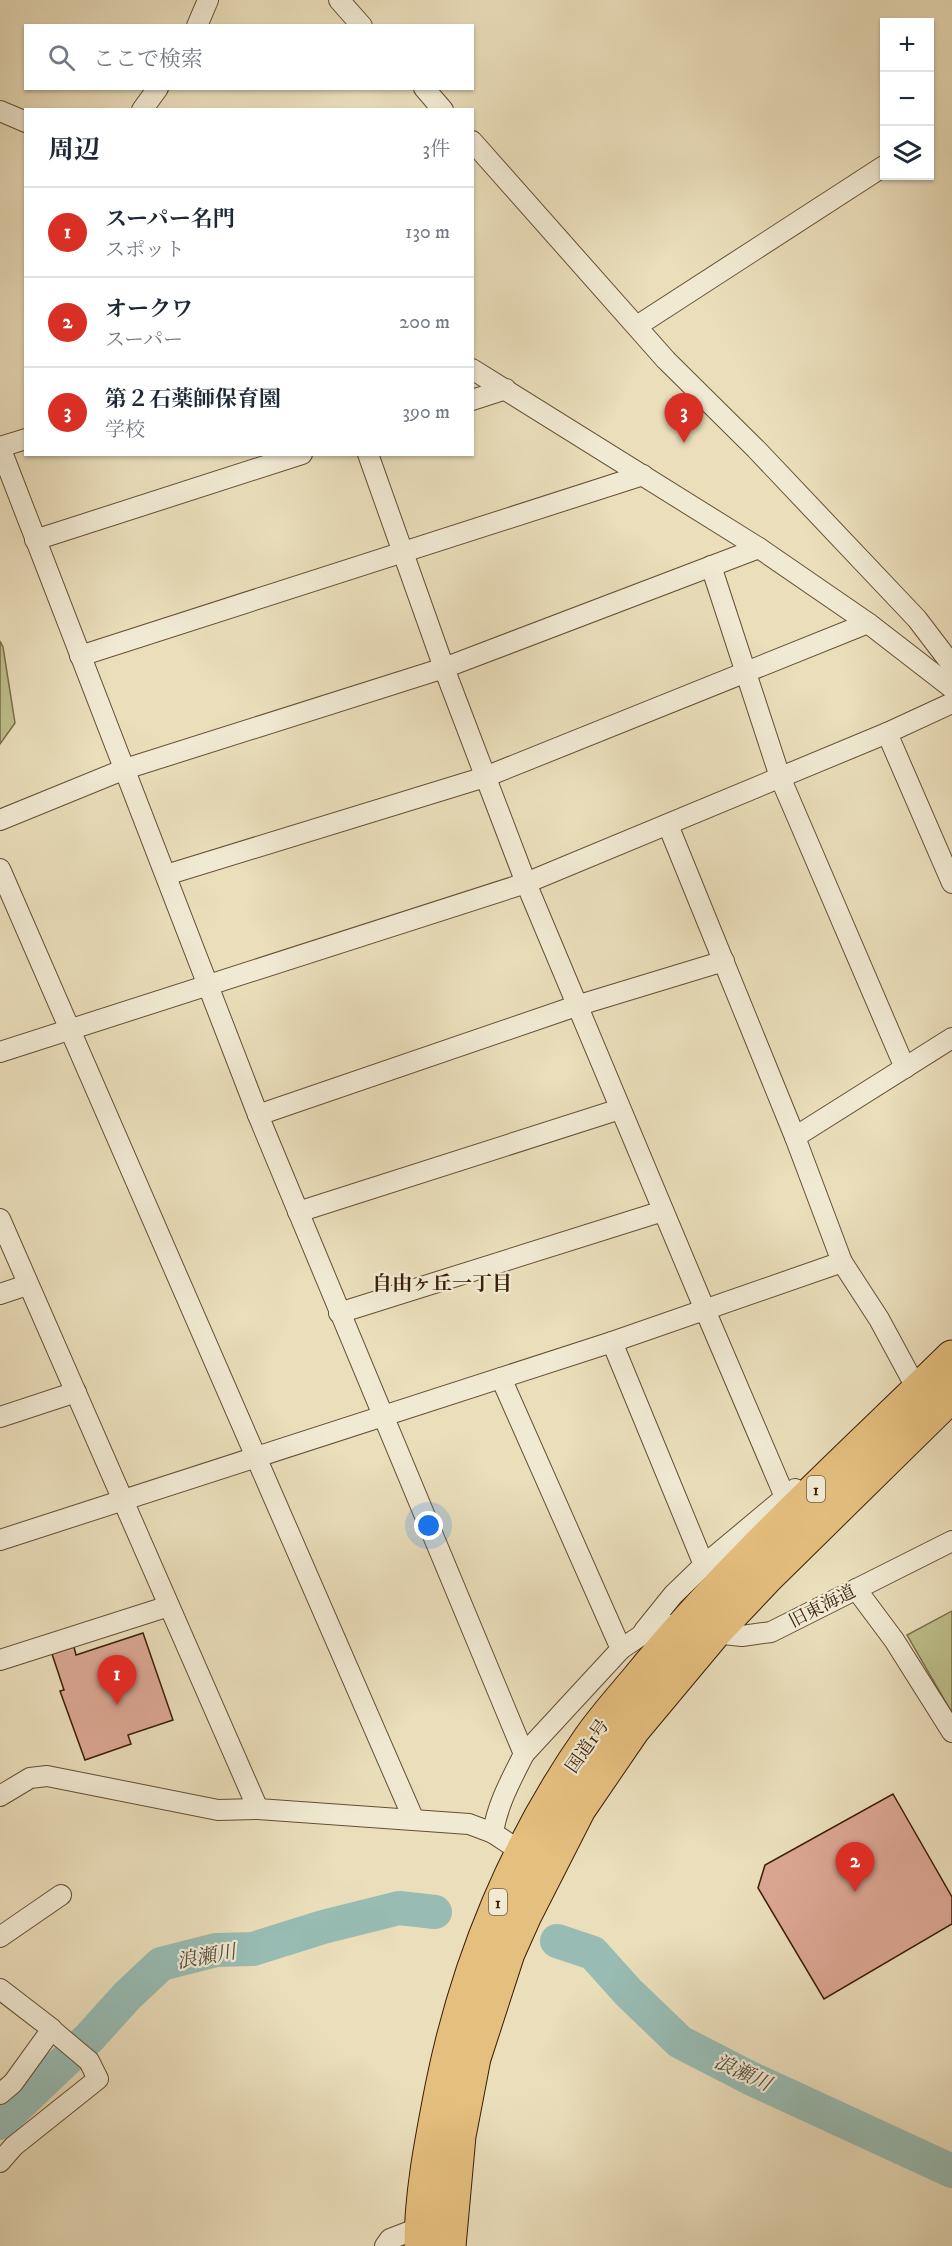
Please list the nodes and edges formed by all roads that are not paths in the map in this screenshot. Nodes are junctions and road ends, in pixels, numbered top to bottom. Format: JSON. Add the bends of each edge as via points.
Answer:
{"nodes":[{"id":1,"x":208,"y":0,"type":"edge"},
{"id":2,"x":339,"y":0,"type":"edge"},
{"id":3,"x":198,"y":24,"type":"edge"},
{"id":4,"x":360,"y":24,"type":"edge"},
{"id":5,"x":157,"y":90,"type":"edge"},
{"id":6,"x":426,"y":90,"type":"edge"},
{"id":7,"x":143,"y":108,"type":"edge"},
{"id":8,"x":441,"y":108,"type":"edge"},
{"id":9,"x":0,"y":111,"type":"edge"},
{"id":10,"x":24,"y":121,"type":"edge"},
{"id":11,"x":474,"y":143,"type":"edge"},
{"id":12,"x":880,"y":169,"type":"edge"},
{"id":13,"x":637,"y":326,"type":"junction"},
{"id":14,"x":474,"y":370,"type":"edge"},
{"id":15,"x":506,"y":389,"type":"junction"},
{"id":16,"x":474,"y":399,"type":"edge"},
{"id":17,"x":24,"y":440,"type":"edge"},
{"id":18,"x":296,"y":456,"type":"edge"},
{"id":19,"x":369,"y":456,"type":"edge"},
{"id":20,"x":643,"y":475,"type":"junction"},
{"id":21,"x":35,"y":540,"type":"junction"},
{"id":22,"x":759,"y":548,"type":"junction"},
{"id":23,"x":404,"y":553,"type":"junction"},
{"id":24,"x":711,"y":566,"type":"junction"},
{"id":25,"x":868,"y":623,"type":"junction"},
{"id":26,"x":80,"y":656,"type":"junction"},
{"id":27,"x":952,"y":665,"type":"edge"},
{"id":28,"x":444,"y":668,"type":"junction"},
{"id":29,"x":746,"y":672,"type":"junction"},
{"id":30,"x":952,"y":688,"type":"edge"},
{"id":31,"x":952,"y":703,"type":"edge"},
{"id":32,"x":886,"y":733,"type":"junction"},
{"id":33,"x":125,"y":769,"type":"junction"},
{"id":34,"x":485,"y":777,"type":"junction"},
{"id":35,"x":780,"y":777,"type":"junction"},
{"id":36,"x":0,"y":820,"type":"edge"},
{"id":37,"x":669,"y":825,"type":"junction"},
{"id":38,"x":0,"y":869,"type":"edge"},
{"id":39,"x":166,"y":875,"type":"junction"},
{"id":40,"x":526,"y":883,"type":"junction"},
{"id":41,"x":952,"y":883,"type":"edge"},
{"id":42,"x":724,"y":961,"type":"junction"},
{"id":43,"x":208,"y":984,"type":"junction"},
{"id":44,"x":576,"y":1006,"type":"junction"},
{"id":45,"x":69,"y":1030,"type":"junction"},
{"id":46,"x":952,"y":1038,"type":"edge"},
{"id":47,"x":0,"y":1052,"type":"edge"},
{"id":48,"x":904,"y":1068,"type":"junction"},
{"id":49,"x":620,"y":1109,"type":"junction"},
{"id":50,"x":258,"y":1115,"type":"junction"},
{"id":51,"x":795,"y":1137,"type":"junction"},
{"id":52,"x":663,"y":1211,"type":"junction"},
{"id":53,"x":298,"y":1212,"type":"junction"},
{"id":54,"x":0,"y":1219,"type":"edge"},
{"id":55,"x":842,"y":1262,"type":"junction"},
{"id":56,"x":27,"y":1285,"type":"junction"},
{"id":57,"x":0,"y":1294,"type":"edge"},
{"id":58,"x":705,"y":1310,"type":"junction"},
{"id":59,"x":339,"y":1313,"type":"junction"},
{"id":60,"x":612,"y":1342,"type":"junction"},
{"id":61,"x":952,"y":1358,"type":"edge"},
{"id":62,"x":501,"y":1378,"type":"junction"},
{"id":63,"x":918,"y":1390,"type":"junction"},
{"id":64,"x":76,"y":1392,"type":"junction"},
{"id":65,"x":952,"y":1395,"type":"edge"},
{"id":66,"x":0,"y":1417,"type":"edge"},
{"id":67,"x":382,"y":1417,"type":"junction"},
{"id":68,"x":883,"y":1424,"type":"junction"},
{"id":69,"x":255,"y":1458,"type":"junction"},
{"id":70,"x":785,"y":1497,"type":"junction"},
{"id":71,"x":124,"y":1501,"type":"junction"},
{"id":72,"x":0,"y":1540,"type":"edge"},
{"id":73,"x":952,"y":1541,"type":"edge"},
{"id":74,"x":704,"y":1565,"type":"junction"},
{"id":75,"x":856,"y":1589,"type":"junction"},
{"id":76,"x":169,"y":1606,"type":"junction"},
{"id":77,"x":699,"y":1629,"type":"junction"},
{"id":78,"x":640,"y":1635,"type":"junction"},
{"id":79,"x":621,"y":1649,"type":"junction"},
{"id":80,"x":0,"y":1660,"type":"edge"},
{"id":81,"x":952,"y":1732,"type":"edge"},
{"id":82,"x":524,"y":1754,"type":"junction"},
{"id":83,"x":0,"y":1796,"type":"edge"},
{"id":84,"x":258,"y":1809,"type":"junction"},
{"id":85,"x":414,"y":1820,"type":"junction"},
{"id":86,"x":493,"y":1833,"type":"junction"},
{"id":87,"x":520,"y":1852,"type":"junction"},
{"id":88,"x":548,"y":1869,"type":"junction"},
{"id":89,"x":61,"y":1895,"type":"dead end"},
{"id":90,"x":0,"y":1937,"type":"edge"},
{"id":91,"x":0,"y":1989,"type":"edge"},
{"id":92,"x":54,"y":2032,"type":"junction"},
{"id":93,"x":0,"y":2094,"type":"edge"},
{"id":94,"x":0,"y":2162,"type":"edge"},
{"id":95,"x":421,"y":2237,"type":"edge"},
{"id":96,"x":385,"y":2246,"type":"edge"},
{"id":97,"x":449,"y":2246,"type":"edge"}],
"edges":[{"from":1,"to":3,"type":"street"},
{"from":2,"to":4,"type":"street"},
{"from":5,"to":7,"type":"street"},
{"from":6,"to":8,"type":"street"},
{"from":9,"to":10,"type":"street"},
{"from":11,"to":13,"type":"street"},
{"from":12,"to":13,"type":"street"},
{"from":13,"to":27,"type":"street","via":[[917,619]]},
{"from":14,"to":15,"type":"street"},
{"from":15,"to":16,"type":"street"},
{"from":15,"to":20,"type":"street"},
{"from":17,"to":21,"type":"street","via":[[0,447]]},
{"from":18,"to":21,"type":"street"},
{"from":19,"to":23,"type":"street"},
{"from":20,"to":22,"type":"street"},
{"from":20,"to":23,"type":"street"},
{"from":21,"to":26,"type":"street"},
{"from":22,"to":24,"type":"street"},
{"from":22,"to":25,"type":"street"},
{"from":23,"to":26,"type":"street"},
{"from":23,"to":28,"type":"street"},
{"from":24,"to":28,"type":"street"},
{"from":24,"to":29,"type":"street"},
{"from":25,"to":29,"type":"street"},
{"from":25,"to":30,"type":"street"},
{"from":26,"to":33,"type":"street"},
{"from":28,"to":33,"type":"street"},
{"from":28,"to":34,"type":"street"},
{"from":29,"to":34,"type":"street"},
{"from":29,"to":35,"type":"street"},
{"from":31,"to":32,"type":"street"},
{"from":32,"to":35,"type":"street"},
{"from":32,"to":41,"type":"street"},
{"from":33,"to":36,"type":"street"},
{"from":33,"to":39,"type":"street"},
{"from":34,"to":39,"type":"street"},
{"from":34,"to":40,"type":"street"},
{"from":35,"to":37,"type":"street"},
{"from":35,"to":48,"type":"street"},
{"from":37,"to":40,"type":"street"},
{"from":37,"to":42,"type":"street"},
{"from":38,"to":45,"type":"street"},
{"from":39,"to":43,"type":"street"},
{"from":40,"to":43,"type":"street"},
{"from":40,"to":44,"type":"street"},
{"from":42,"to":44,"type":"street"},
{"from":42,"to":51,"type":"street"},
{"from":43,"to":45,"type":"street"},
{"from":43,"to":50,"type":"street"},
{"from":44,"to":49,"type":"street"},
{"from":44,"to":50,"type":"street"},
{"from":45,"to":47,"type":"street"},
{"from":45,"to":69,"type":"street"},
{"from":46,"to":48,"type":"street"},
{"from":48,"to":51,"type":"street"},
{"from":49,"to":52,"type":"street"},
{"from":49,"to":53,"type":"street"},
{"from":50,"to":53,"type":"street"},
{"from":51,"to":55,"type":"street"},
{"from":52,"to":58,"type":"street"},
{"from":52,"to":59,"type":"street"},
{"from":53,"to":59,"type":"street"},
{"from":54,"to":56,"type":"street"},
{"from":55,"to":58,"type":"street"},
{"from":55,"to":63,"type":"street"},
{"from":56,"to":57,"type":"street"},
{"from":56,"to":64,"type":"street"},
{"from":58,"to":60,"type":"street"},
{"from":58,"to":70,"type":"street"},
{"from":59,"to":67,"type":"street"},
{"from":60,"to":62,"type":"street"},
{"from":60,"to":74,"type":"street"},
{"from":61,"to":63,"type":"highway","name":"国道1号","number":"1"},
{"from":62,"to":67,"type":"street"},
{"from":62,"to":79,"type":"street"},
{"from":63,"to":68,"type":"highway","name":"国道1号","number":"1"},
{"from":64,"to":66,"type":"street"},
{"from":64,"to":71,"type":"street"},
{"from":65,"to":77,"type":"highway","name":"国道1号","number":"1","via":[[768,1576]]},
{"from":67,"to":69,"type":"street"},
{"from":67,"to":82,"type":"street"},
{"from":68,"to":70,"type":"street","via":[[834,1456]]},
{"from":68,"to":77,"type":"highway","name":"国道1号","number":"1","via":[[747,1557]]},
{"from":69,"to":71,"type":"street"},
{"from":69,"to":85,"type":"street"},
{"from":70,"to":74,"type":"street"},
{"from":71,"to":72,"type":"street"},
{"from":71,"to":76,"type":"street"},
{"from":73,"to":75,"type":"street","name":"旧東海道"},
{"from":74,"to":78,"type":"street"},
{"from":75,"to":77,"type":"street","name":"旧東海道","via":[[771,1632],[742,1636]]},
{"from":75,"to":81,"type":"street","via":[[894,1640]]},
{"from":76,"to":80,"type":"street"},
{"from":76,"to":84,"type":"street"},
{"from":77,"to":78,"type":"street","name":"旧東海道","via":[[655,1626]]},
{"from":77,"to":87,"type":"highway","name":"国道1号","number":"1","via":[[590,1737]]},
{"from":77,"to":88,"type":"highway","name":"国道1号","number":"1","via":[[579,1809]]},
{"from":78,"to":79,"type":"street"},
{"from":79,"to":82,"type":"street"},
{"from":82,"to":86,"type":"street","via":[[495,1819]]},
{"from":83,"to":84,"type":"street","via":[[30,1778],[46,1776],[218,1810]]},
{"from":84,"to":85,"type":"street"},
{"from":85,"to":86,"type":"street","via":[[469,1824]]},
{"from":86,"to":87,"type":"street"},
{"from":87,"to":88,"type":"street"},
{"from":87,"to":95,"type":"highway","name":"国道1号","number":"1","via":[[472,1974],[449,2049],[433,2132]]},
{"from":88,"to":97,"type":"highway","name":"国道1号","number":"1","via":[[508,1953],[474,2058],[459,2136]]},
{"from":89,"to":90,"type":"street"},
{"from":91,"to":92,"type":"street"},
{"from":92,"to":93,"type":"street"},
{"from":92,"to":94,"type":"street","via":[[89,2061],[98,2079],[14,2146]]},
{"from":95,"to":96,"type":"street","via":[[390,2239]]}]}
